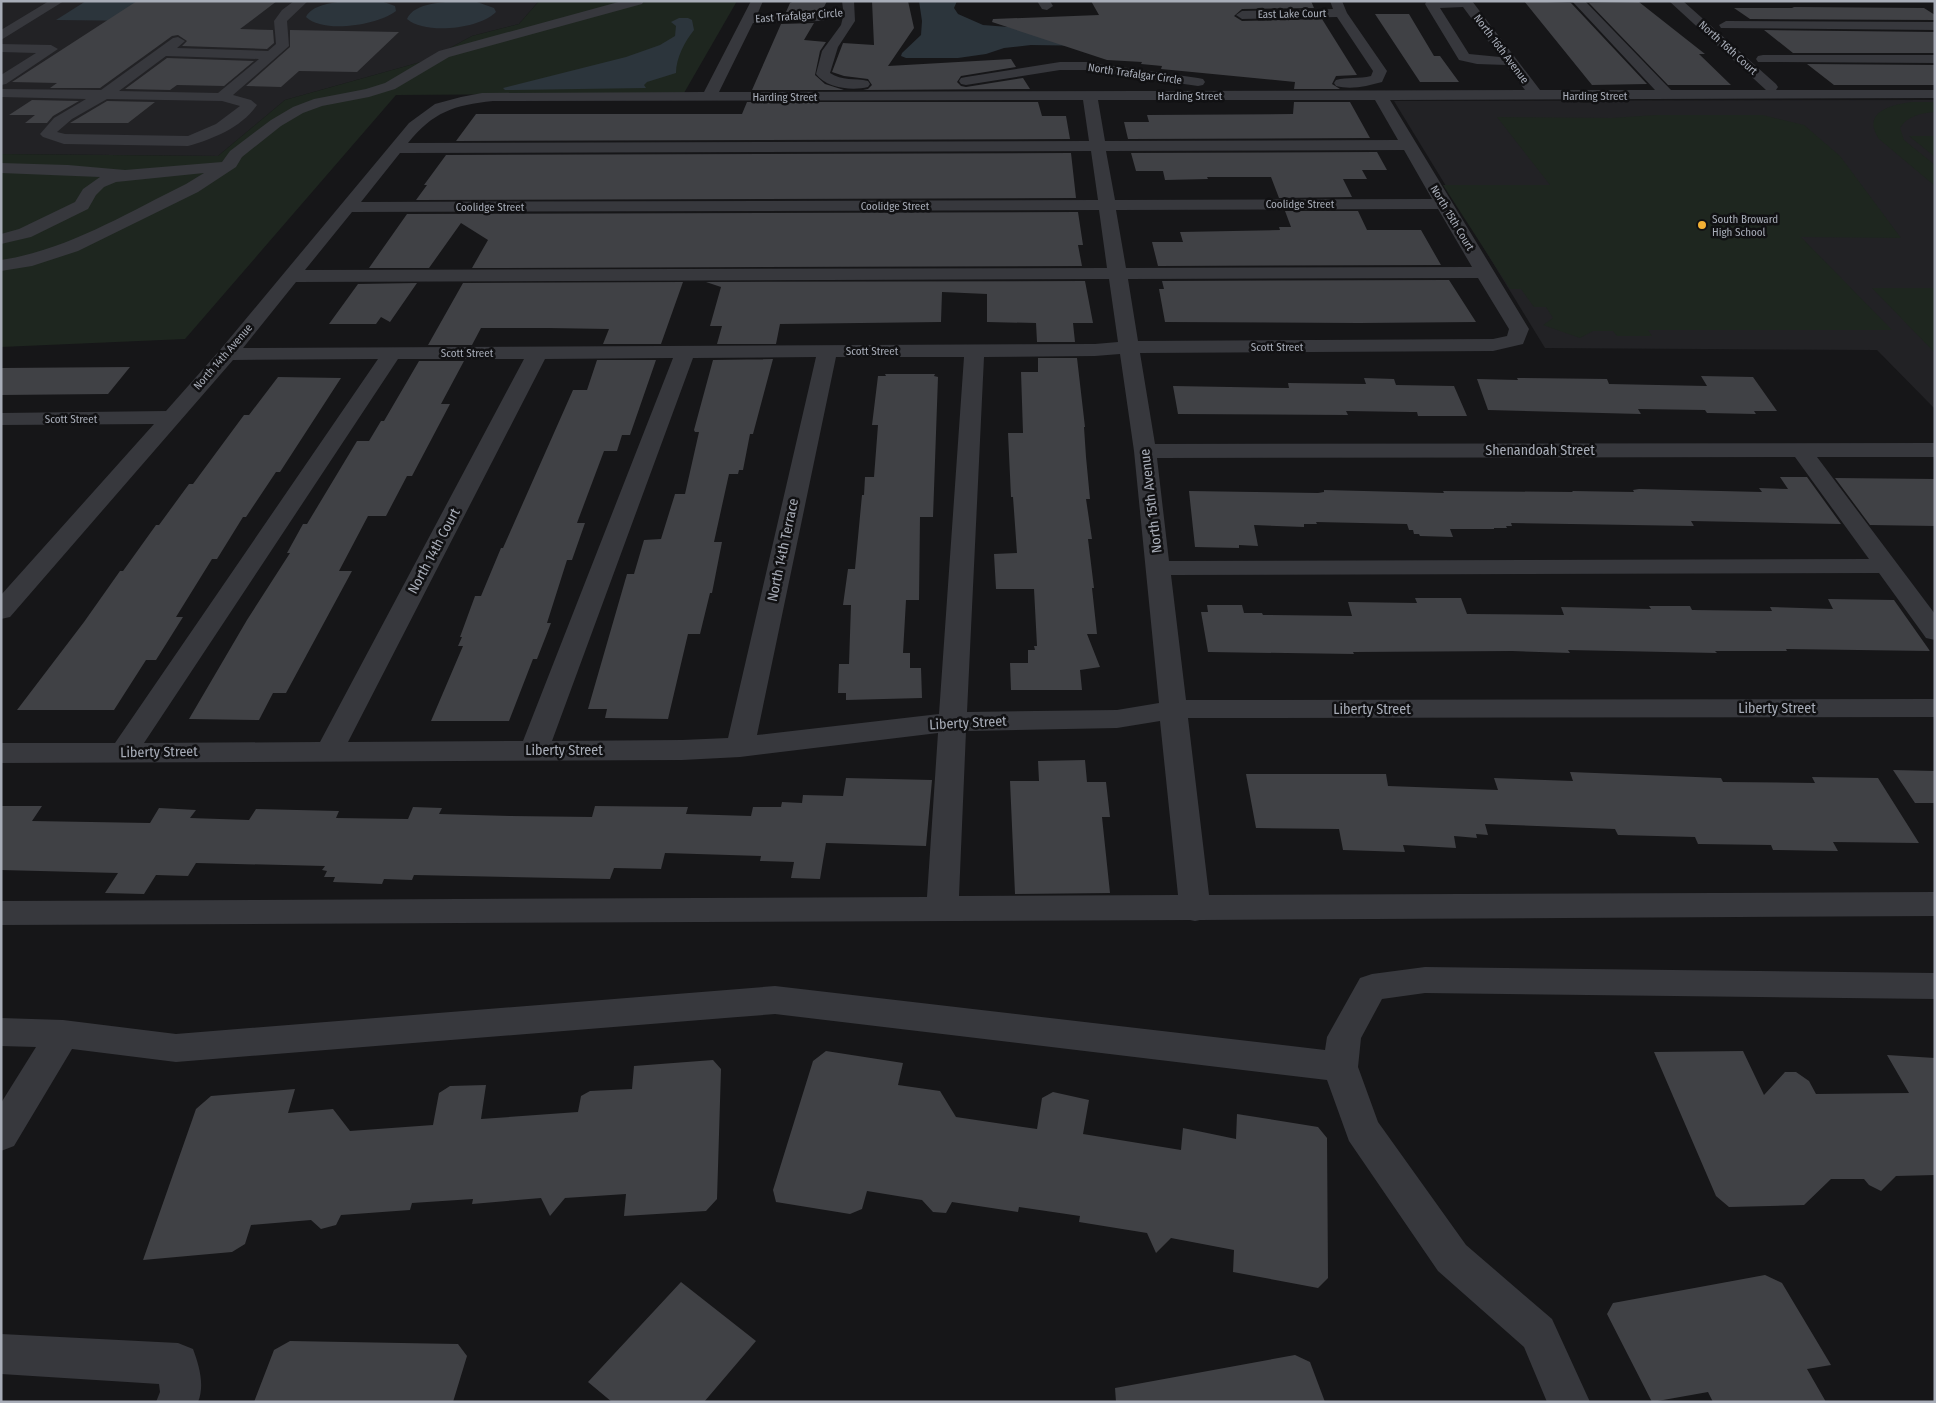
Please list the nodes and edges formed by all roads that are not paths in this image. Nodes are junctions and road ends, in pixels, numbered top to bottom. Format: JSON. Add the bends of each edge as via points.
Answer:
{"nodes":[{"id":1,"x":58,"y":1,"type":"edge"},
{"id":2,"x":302,"y":1,"type":"edge"},
{"id":3,"x":638,"y":1,"type":"edge"},
{"id":4,"x":757,"y":1,"type":"edge"},
{"id":5,"x":1578,"y":1,"type":"edge"},
{"id":6,"x":1675,"y":1,"type":"edge"},
{"id":7,"x":1466,"y":2,"type":"edge"},
{"id":8,"x":849,"y":7,"type":"edge"},
{"id":9,"x":1339,"y":7,"type":"edge"},
{"id":10,"x":1713,"y":13,"type":"dead end"},
{"id":11,"x":1242,"y":15,"type":"dead end"},
{"id":12,"x":746,"y":24,"type":"junction"},
{"id":13,"x":1726,"y":26,"type":"junction"},
{"id":14,"x":1935,"y":26,"type":"edge"},
{"id":15,"x":814,"y":27,"type":"junction"},
{"id":16,"x":843,"y":33,"type":"junction"},
{"id":17,"x":1,"y":36,"type":"edge"},
{"id":18,"x":1738,"y":37,"type":"dead end"},
{"id":19,"x":178,"y":41,"type":"dead end"},
{"id":20,"x":1,"y":48,"type":"edge"},
{"id":21,"x":1751,"y":48,"type":"dead end"},
{"id":22,"x":163,"y":52,"type":"junction"},
{"id":23,"x":272,"y":54,"type":"junction"},
{"id":24,"x":1763,"y":59,"type":"junction"},
{"id":25,"x":1935,"y":59,"type":"edge"},
{"id":26,"x":1510,"y":61,"type":"junction"},
{"id":27,"x":1776,"y":71,"type":"dead end"},
{"id":28,"x":1,"y":80,"type":"edge"},
{"id":29,"x":834,"y":82,"type":"joint"},
{"id":30,"x":1785,"y":89,"type":"junction"},
{"id":31,"x":1,"y":93,"type":"edge"},
{"id":32,"x":1935,"y":94,"type":"edge"},
{"id":33,"x":103,"y":95,"type":"junction"},
{"id":34,"x":1668,"y":95,"type":"junction"},
{"id":35,"x":1090,"y":96,"type":"junction"},
{"id":36,"x":1537,"y":96,"type":"junction"},
{"id":37,"x":710,"y":97,"type":"junction"},
{"id":38,"x":1381,"y":97,"type":"junction"},
{"id":39,"x":222,"y":98,"type":"junction"},
{"id":40,"x":445,"y":105,"type":"joint"},
{"id":41,"x":1409,"y":145,"type":"junction"},
{"id":42,"x":1098,"y":146,"type":"junction"},
{"id":43,"x":396,"y":148,"type":"junction"},
{"id":44,"x":230,"y":164,"type":"junction"},
{"id":45,"x":1,"y":168,"type":"edge"},
{"id":46,"x":122,"y":174,"type":"junction"},
{"id":47,"x":1442,"y":204,"type":"junction"},
{"id":48,"x":1107,"y":205,"type":"junction"},
{"id":49,"x":348,"y":207,"type":"junction"},
{"id":50,"x":1,"y":240,"type":"edge"},
{"id":51,"x":1,"y":266,"type":"edge"},
{"id":52,"x":1485,"y":272,"type":"junction"},
{"id":53,"x":1118,"y":273,"type":"junction"},
{"id":54,"x":291,"y":276,"type":"junction"},
{"id":55,"x":1516,"y":340,"type":"joint"},
{"id":56,"x":1130,"y":347,"type":"junction"},
{"id":57,"x":974,"y":351,"type":"junction"},
{"id":58,"x":538,"y":352,"type":"junction"},
{"id":59,"x":685,"y":352,"type":"junction"},
{"id":60,"x":827,"y":352,"type":"junction"},
{"id":61,"x":392,"y":353,"type":"junction"},
{"id":62,"x":227,"y":354,"type":"junction"},
{"id":63,"x":171,"y":417,"type":"junction"},
{"id":64,"x":1,"y":419,"type":"edge"},
{"id":65,"x":1801,"y":450,"type":"junction"},
{"id":66,"x":1935,"y":450,"type":"edge"},
{"id":67,"x":1145,"y":451,"type":"junction"},
{"id":68,"x":1887,"y":566,"type":"junction"},
{"id":69,"x":1158,"y":568,"type":"junction"},
{"id":70,"x":1,"y":611,"type":"edge"},
{"id":71,"x":1935,"y":632,"type":"edge"},
{"id":72,"x":1935,"y":708,"type":"edge"},
{"id":73,"x":1174,"y":709,"type":"junction"},
{"id":74,"x":953,"y":722,"type":"junction"},
{"id":75,"x":740,"y":747,"type":"junction"},
{"id":76,"x":329,"y":750,"type":"junction"},
{"id":77,"x":534,"y":750,"type":"junction"},
{"id":78,"x":123,"y":752,"type":"junction"},
{"id":79,"x":1,"y":754,"type":"edge"},
{"id":80,"x":1935,"y":904,"type":"edge"},
{"id":81,"x":1195,"y":909,"type":"junction"},
{"id":82,"x":942,"y":910,"type":"junction"},
{"id":83,"x":1,"y":913,"type":"edge"},
{"id":84,"x":1935,"y":986,"type":"edge"},
{"id":85,"x":1,"y":1032,"type":"edge"},
{"id":86,"x":63,"y":1034,"type":"junction"},
{"id":87,"x":1340,"y":1067,"type":"junction"},
{"id":88,"x":1,"y":1135,"type":"edge"},
{"id":89,"x":1,"y":1354,"type":"edge"},
{"id":90,"x":177,"y":1402,"type":"edge"},
{"id":91,"x":1569,"y":1402,"type":"edge"}],
"edges":[{"from":1,"to":17,"type":"street"},
{"from":2,"to":23,"type":"street","via":[[281,20],[282,46]]},
{"from":3,"to":44,"type":"street","via":[[444,54],[390,86],[298,110],[236,154]]},
{"from":4,"to":12,"type":"street"},
{"from":5,"to":34,"type":"street"},
{"from":6,"to":30,"type":"street","name":"North 16th Court"},
{"from":7,"to":26,"type":"street","name":"North 16th Avenue"},
{"from":7,"to":26,"type":"street","via":[[1431,4],[1464,57]]},
{"from":8,"to":15,"type":"street","name":"East Trafalgar Circle"},
{"from":8,"to":16,"type":"street","name":"East Trafalgar Circle","via":[[848,26]]},
{"from":9,"to":11,"type":"street","name":"East Lake Court"},
{"from":9,"to":29,"type":"street","name":"North Trafalgar Circle","via":[[1380,71],[1377,79],[1362,83],[1191,82],[1119,70],[1069,66],[964,82]]},
{"from":10,"to":13,"type":"street","name":"North 16th Court"},
{"from":12,"to":15,"type":"street","name":"East Trafalgar Circle"},
{"from":12,"to":37,"type":"street"},
{"from":13,"to":14,"type":"street"},
{"from":13,"to":18,"type":"street","name":"North 16th Court"},
{"from":15,"to":16,"type":"street","name":"East Trafalgar Circle"},
{"from":16,"to":29,"type":"street","name":"East Trafalgar Circle","via":[[832,45],[823,74]]},
{"from":19,"to":22,"type":"street"},
{"from":20,"to":28,"type":"street","via":[[51,49]]},
{"from":21,"to":24,"type":"street","name":"North 16th Court"},
{"from":22,"to":23,"type":"street"},
{"from":22,"to":33,"type":"street"},
{"from":23,"to":39,"type":"street"},
{"from":24,"to":25,"type":"street"},
{"from":24,"to":27,"type":"street","name":"North 16th Court"},
{"from":26,"to":36,"type":"street","name":"North 16th Avenue"},
{"from":30,"to":32,"type":"street","name":"Harding Street","via":[[1803,95]]},
{"from":30,"to":34,"type":"street","name":"Harding Street"},
{"from":31,"to":33,"type":"street"},
{"from":33,"to":39,"type":"street"},
{"from":33,"to":39,"type":"street","via":[[67,117],[48,134],[64,139],[198,139],[216,132],[250,105]]},
{"from":34,"to":36,"type":"street","name":"Harding Street"},
{"from":35,"to":37,"type":"street","name":"Harding Street"},
{"from":35,"to":38,"type":"street","name":"Harding Street"},
{"from":35,"to":42,"type":"street","name":"North 15th Avenue"},
{"from":36,"to":38,"type":"street","name":"Harding Street"},
{"from":37,"to":40,"type":"street","name":"Harding Street","via":[[493,97]]},
{"from":38,"to":41,"type":"street","name":"North 15th Court"},
{"from":40,"to":43,"type":"street","name":"North 14th Avenue","via":[[422,117]]},
{"from":41,"to":42,"type":"street"},
{"from":41,"to":47,"type":"street","name":"North 15th Court"},
{"from":42,"to":43,"type":"street"},
{"from":42,"to":48,"type":"street","name":"North 15th Avenue"},
{"from":43,"to":49,"type":"street","name":"North 14th Avenue"},
{"from":44,"to":46,"type":"street","via":[[180,172]]},
{"from":44,"to":51,"type":"street","via":[[192,188],[72,247],[26,262]]},
{"from":45,"to":46,"type":"street"},
{"from":46,"to":50,"type":"street","via":[[97,185],[85,195],[82,205],[25,233]]},
{"from":47,"to":48,"type":"street","name":"Coolidge Street"},
{"from":47,"to":52,"type":"street","name":"North 15th Court"},
{"from":48,"to":49,"type":"street","name":"Coolidge Street"},
{"from":48,"to":53,"type":"street","name":"North 15th Avenue"},
{"from":49,"to":54,"type":"street","name":"North 14th Avenue"},
{"from":52,"to":53,"type":"street"},
{"from":52,"to":55,"type":"street","name":"North 15th Court","via":[[1519,328]]},
{"from":53,"to":54,"type":"street"},
{"from":53,"to":56,"type":"street","name":"North 15th Avenue"},
{"from":54,"to":62,"type":"street","name":"North 14th Avenue"},
{"from":55,"to":56,"type":"street","name":"Scott Street","via":[[1493,345]]},
{"from":56,"to":57,"type":"street","name":"Scott Street"},
{"from":56,"to":67,"type":"street","name":"North 15th Avenue"},
{"from":57,"to":60,"type":"street","name":"Scott Street"},
{"from":57,"to":74,"type":"street"},
{"from":58,"to":59,"type":"street","name":"Scott Street"},
{"from":58,"to":61,"type":"street","name":"Scott Street"},
{"from":58,"to":76,"type":"street","name":"North 14th Court"},
{"from":59,"to":60,"type":"street","name":"Scott Street"},
{"from":59,"to":77,"type":"street"},
{"from":60,"to":75,"type":"street","name":"North 14th Terrace"},
{"from":61,"to":62,"type":"street","name":"Scott Street"},
{"from":61,"to":78,"type":"street"},
{"from":62,"to":63,"type":"street","name":"North 14th Avenue"},
{"from":63,"to":64,"type":"street","name":"Scott Street"},
{"from":63,"to":70,"type":"street","name":"North 14th Avenue"},
{"from":65,"to":66,"type":"street","name":"Shenandoah Street"},
{"from":65,"to":67,"type":"street","name":"Shenandoah Street"},
{"from":65,"to":68,"type":"street"},
{"from":67,"to":69,"type":"street","name":"North 15th Avenue"},
{"from":68,"to":69,"type":"street"},
{"from":68,"to":71,"type":"street"},
{"from":69,"to":73,"type":"street","name":"North 15th Avenue"},
{"from":72,"to":73,"type":"street","name":"Liberty Street"},
{"from":73,"to":74,"type":"street","name":"Liberty Street","via":[[1117,719]]},
{"from":73,"to":81,"type":"street","name":"North 15th Avenue"},
{"from":74,"to":75,"type":"street","name":"Liberty Street"},
{"from":74,"to":82,"type":"street"},
{"from":75,"to":77,"type":"street","name":"Liberty Street"},
{"from":76,"to":77,"type":"street","name":"Liberty Street"},
{"from":76,"to":78,"type":"street","name":"Liberty Street"},
{"from":78,"to":79,"type":"street","name":"Liberty Street"},
{"from":80,"to":81,"type":"street"},
{"from":81,"to":82,"type":"street"},
{"from":82,"to":83,"type":"street"},
{"from":84,"to":87,"type":"street","via":[[1416,981],[1372,987],[1344,1037]]},
{"from":85,"to":86,"type":"street"},
{"from":86,"to":87,"type":"street","via":[[176,1048],[775,1000]]},
{"from":86,"to":88,"type":"street"},
{"from":87,"to":91,"type":"street","via":[[1362,1130],[1452,1258],[1538,1333]]},
{"from":89,"to":90,"type":"street","via":[[178,1364],[181,1393]]}]}
